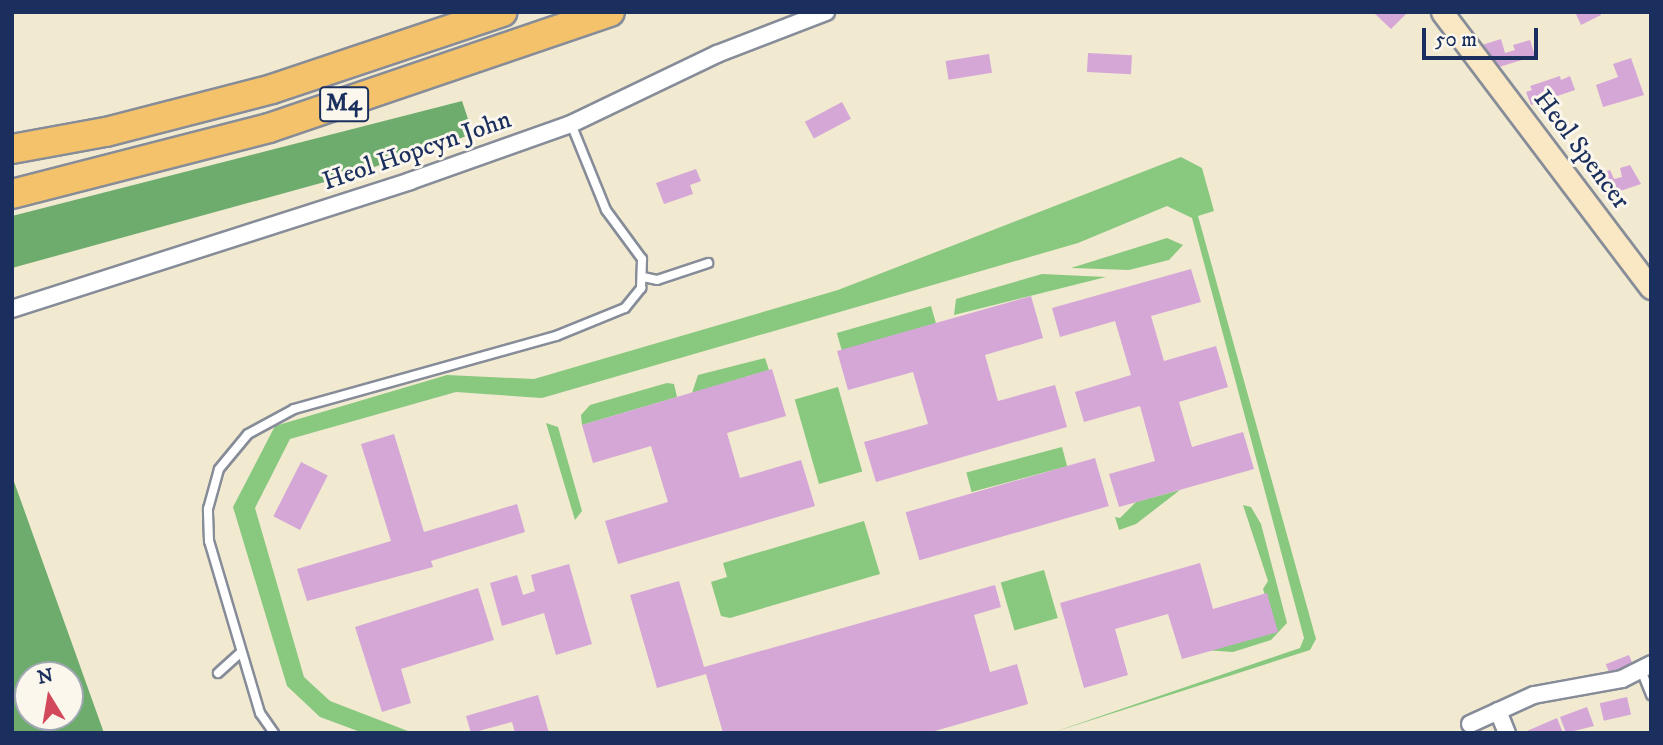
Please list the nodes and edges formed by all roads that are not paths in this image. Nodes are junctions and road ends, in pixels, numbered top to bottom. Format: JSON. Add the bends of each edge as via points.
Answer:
{"nodes":[{"id":1,"x":502,"y":12,"type":"edge"},
{"id":2,"x":610,"y":12,"type":"edge"},
{"id":3,"x":826,"y":12,"type":"edge"},
{"id":4,"x":1442,"y":12,"type":"edge"},
{"id":5,"x":571,"y":124,"type":"junction"},
{"id":6,"x":12,"y":149,"type":"edge"},
{"id":7,"x":12,"y":193,"type":"edge"},
{"id":8,"x":708,"y":263,"type":"dead end"},
{"id":9,"x":643,"y":277,"type":"junction"},
{"id":10,"x":1651,"y":288,"type":"edge"},
{"id":11,"x":12,"y":309,"type":"edge"},
{"id":12,"x":241,"y":652,"type":"junction"},
{"id":13,"x":1646,"y":667,"type":"edge"},
{"id":14,"x":218,"y":673,"type":"dead end"},
{"id":15,"x":1651,"y":695,"type":"edge"},
{"id":16,"x":1498,"y":712,"type":"junction"},
{"id":17,"x":1470,"y":724,"type":"dead end"},
{"id":18,"x":274,"y":733,"type":"edge"},
{"id":19,"x":1507,"y":733,"type":"edge"}],
"edges":[{"from":1,"to":6,"type":"highway","number":"M4","via":[[272,89],[106,132]]},
{"from":2,"to":7,"type":"highway","number":"M4","via":[[269,128]]},
{"from":3,"to":5,"type":"street","name":"Heol Hopcyn John","via":[[717,54]]},
{"from":4,"to":10,"type":"street","name":"Heol Spencer"},
{"from":5,"to":9,"type":"lane","via":[[606,210],[639,250]]},
{"from":5,"to":11,"type":"street","name":"Heol Hopcyn John","via":[[410,181]]},
{"from":8,"to":9,"type":"lane","via":[[657,280]]},
{"from":9,"to":12,"type":"lane","via":[[641,288],[625,308],[599,320],[294,408],[248,434],[219,469],[211,489],[207,526]]},
{"from":12,"to":14,"type":"lane"},
{"from":12,"to":18,"type":"lane","via":[[260,713]]},
{"from":13,"to":15,"type":"lane"},
{"from":13,"to":16,"type":"street","via":[[1596,685],[1534,695]]},
{"from":16,"to":17,"type":"street"},
{"from":16,"to":19,"type":"street"}]}
